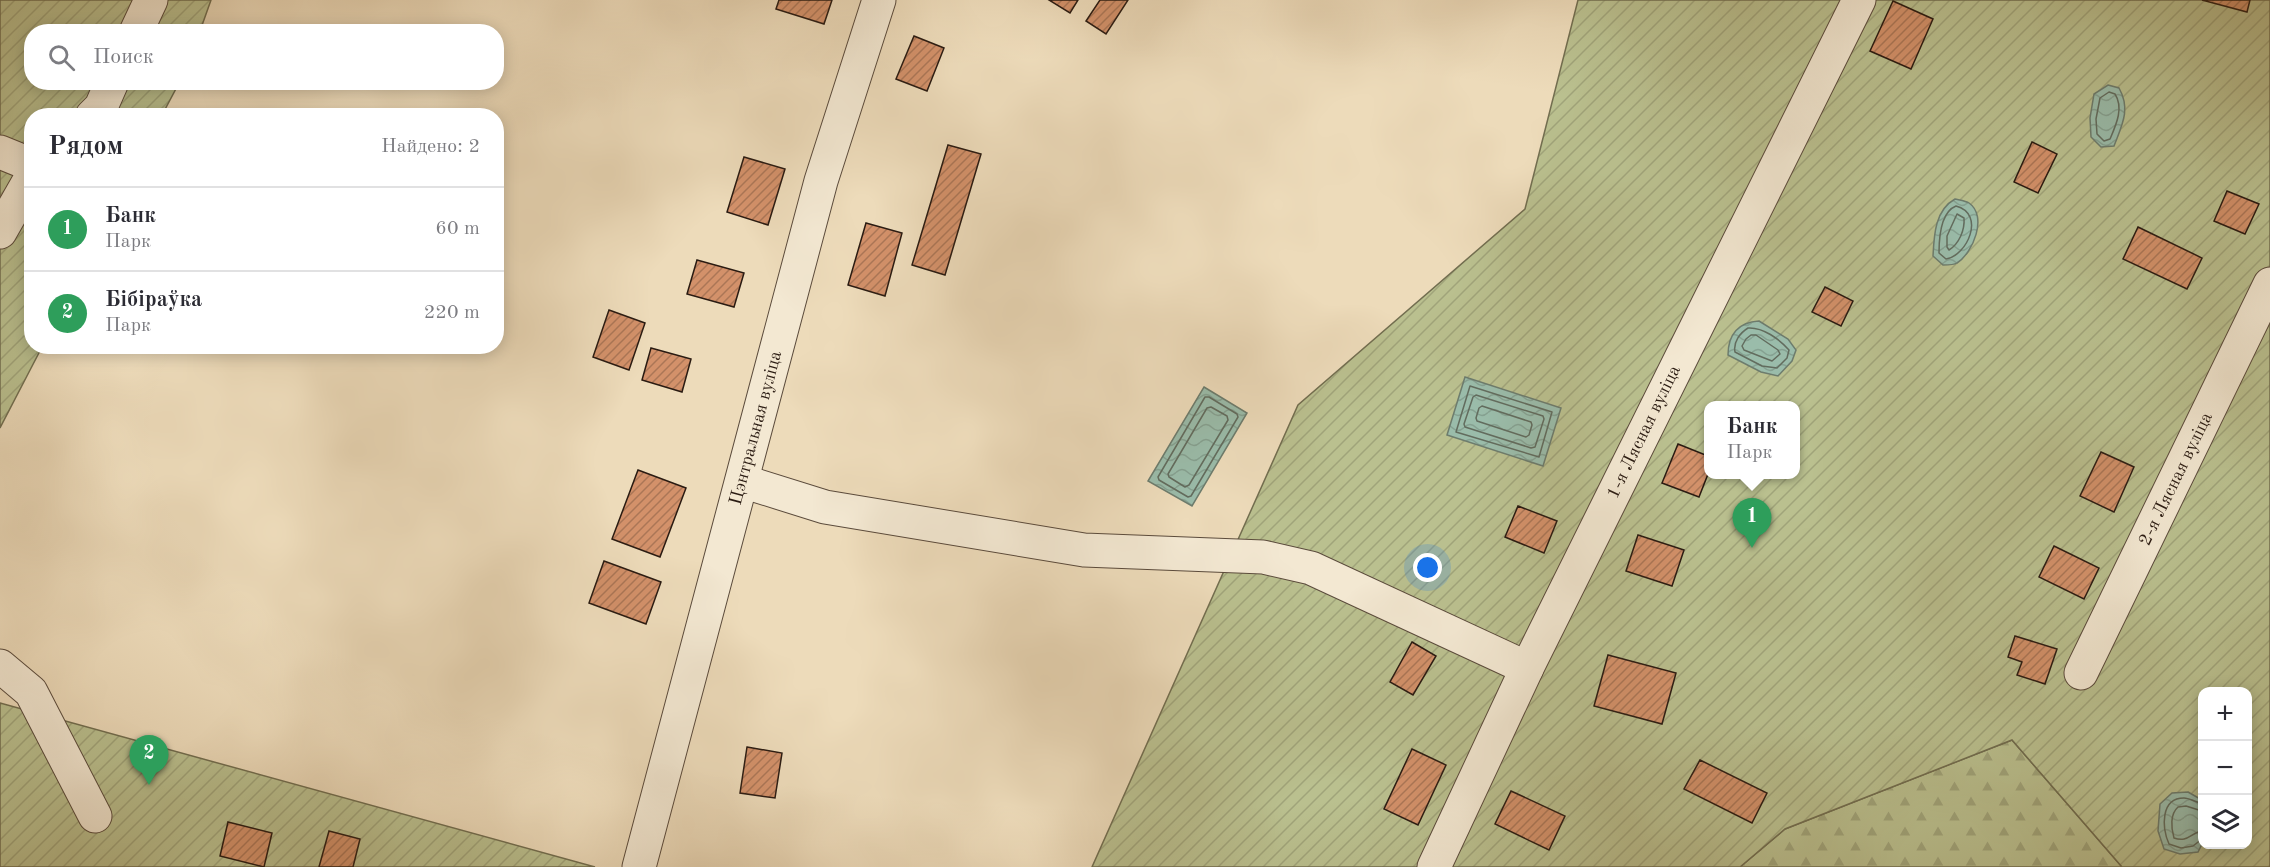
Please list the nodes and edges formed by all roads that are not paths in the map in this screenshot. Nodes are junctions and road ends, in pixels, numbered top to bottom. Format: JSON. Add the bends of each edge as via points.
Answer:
{"nodes":[{"id":1,"x":151,"y":0,"type":"edge"},
{"id":2,"x":879,"y":0,"type":"edge"},
{"id":3,"x":1859,"y":0,"type":"edge"},
{"id":4,"x":140,"y":24,"type":"edge"},
{"id":5,"x":108,"y":90,"type":"edge"},
{"id":6,"x":100,"y":108,"type":"edge"},
{"id":7,"x":0,"y":152,"type":"edge"},
{"id":8,"x":24,"y":162,"type":"edge"},
{"id":9,"x":24,"y":190,"type":"edge"},
{"id":10,"x":0,"y":232,"type":"edge"},
{"id":11,"x":2270,"y":284,"type":"edge"},
{"id":12,"x":742,"y":481,"type":"junction"},
{"id":13,"x":0,"y":666,"type":"edge"},
{"id":14,"x":1527,"y":668,"type":"junction"},
{"id":15,"x":2081,"y":673,"type":"dead end"},
{"id":16,"x":96,"y":816,"type":"dead end"},
{"id":17,"x":640,"y":862,"type":"edge"},
{"id":18,"x":1434,"y":867,"type":"edge"}],
"edges":[{"from":1,"to":4,"type":"street"},
{"from":2,"to":12,"type":"street","name":"Цэнтральная вуліца","via":[[821,181]]},
{"from":3,"to":14,"type":"street","name":"1-я Лясная вуліца"},
{"from":5,"to":6,"type":"street"},
{"from":7,"to":8,"type":"street"},
{"from":9,"to":10,"type":"street"},
{"from":11,"to":15,"type":"street","name":"2-я Лясная вуліца"},
{"from":12,"to":14,"type":"street","via":[[825,507],[1083,550],[1263,557],[1311,568]]},
{"from":12,"to":17,"type":"street","name":"Цэнтральная вуліца"},
{"from":13,"to":16,"type":"street","via":[[31,692]]},
{"from":14,"to":18,"type":"street","name":"1-я Лясная вуліца"}]}
